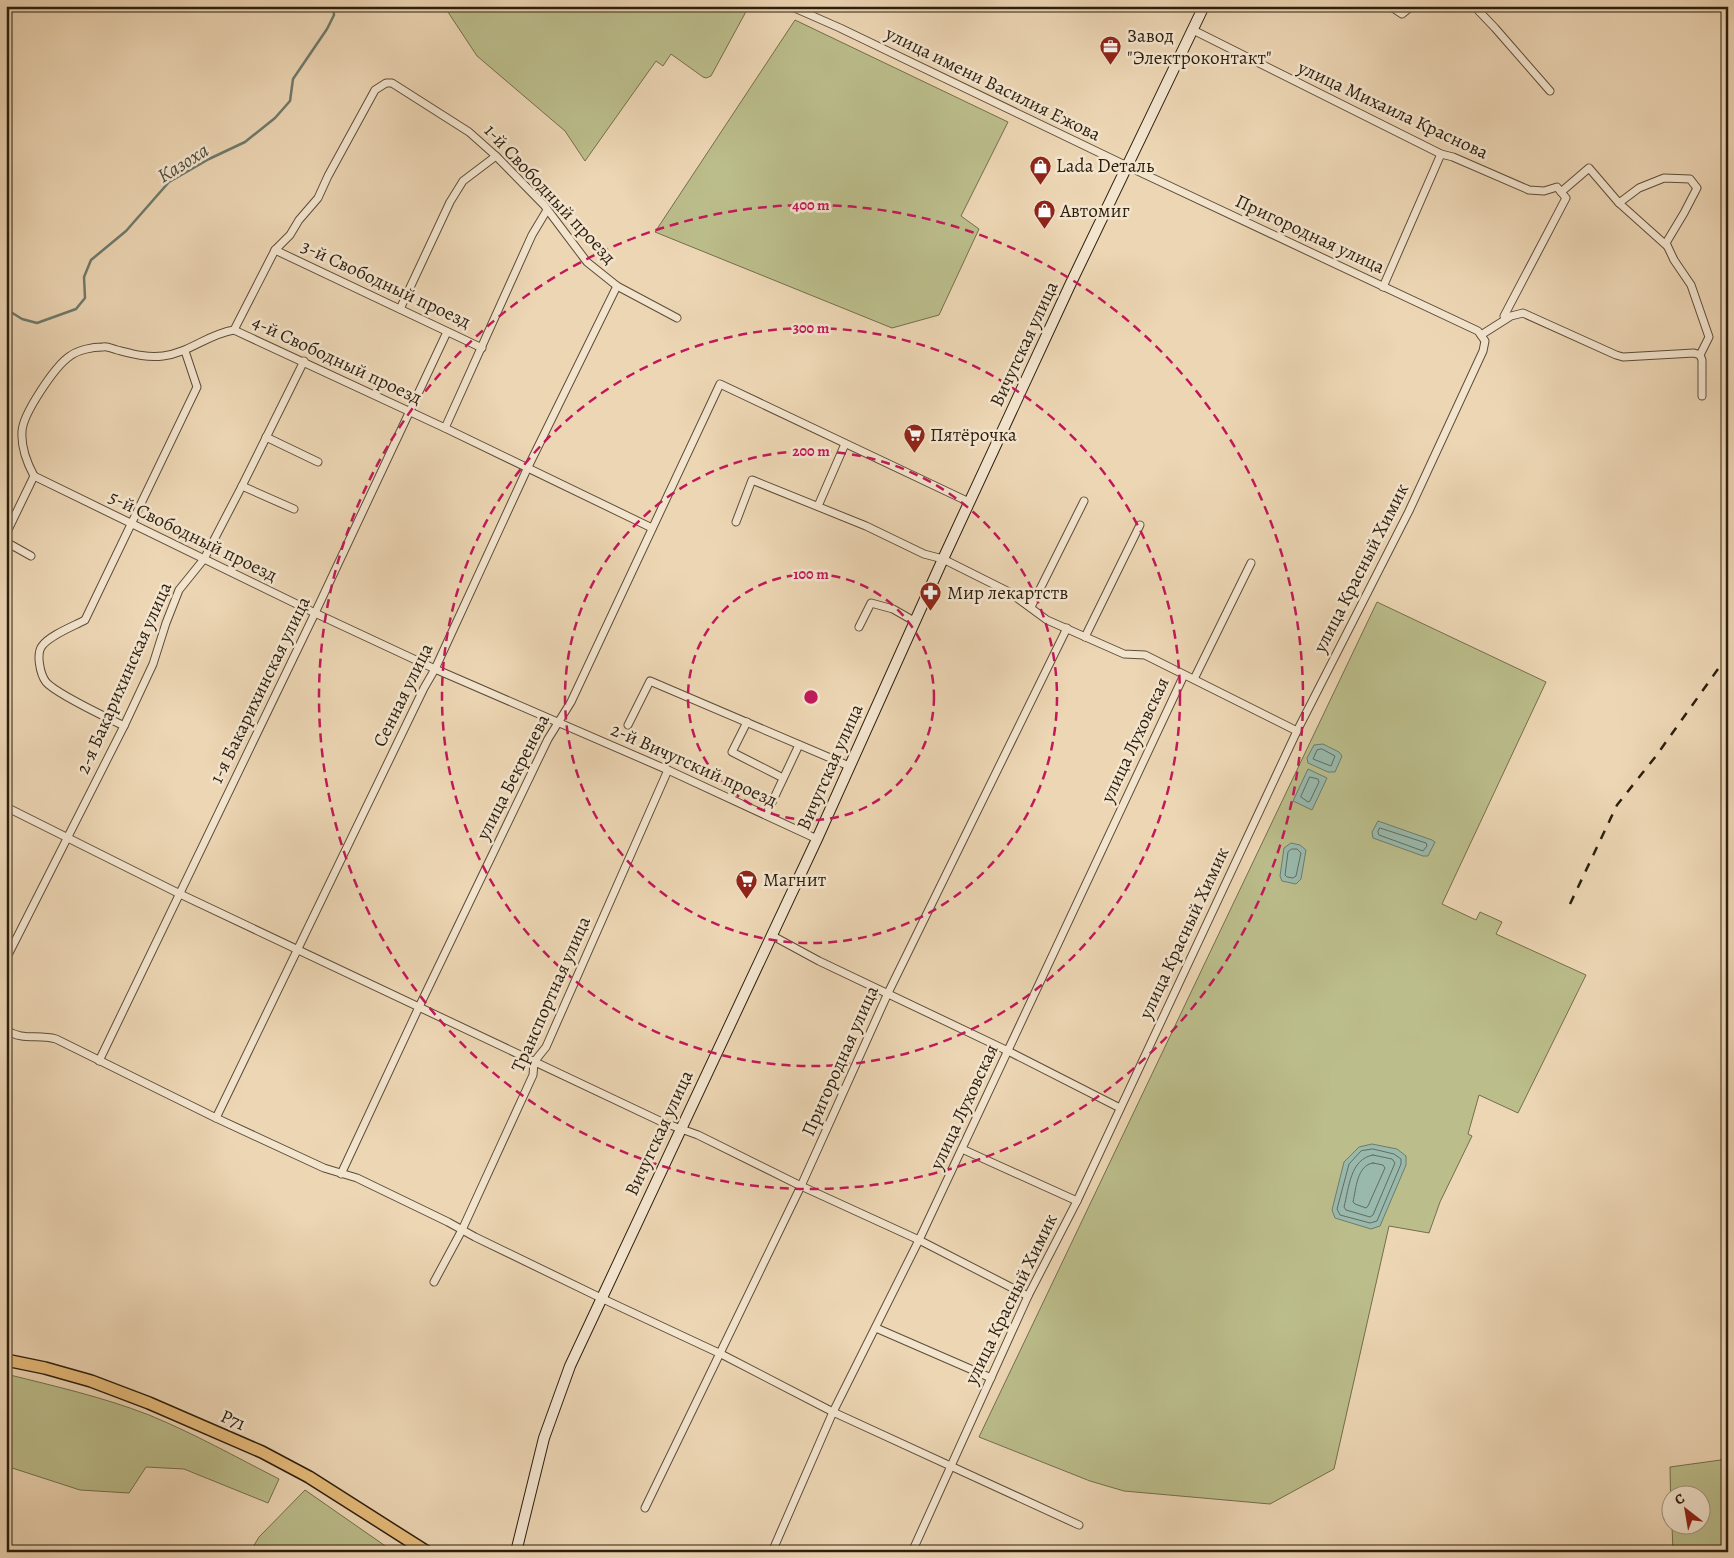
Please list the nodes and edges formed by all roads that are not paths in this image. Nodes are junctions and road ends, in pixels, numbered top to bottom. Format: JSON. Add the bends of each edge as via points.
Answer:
{"nodes":[{"id":1,"x":790,"y":6,"type":"edge"},
{"id":2,"x":1204,"y":6,"type":"edge"},
{"id":3,"x":1390,"y":6,"type":"edge"},
{"id":4,"x":1412,"y":6,"type":"edge"},
{"id":5,"x":1474,"y":6,"type":"edge"},
{"id":6,"x":1193,"y":30,"type":"junction"},
{"id":7,"x":1550,"y":91,"type":"dead end"},
{"id":8,"x":1441,"y":154,"type":"junction"},
{"id":9,"x":496,"y":156,"type":"junction"},
{"id":10,"x":1127,"y":166,"type":"junction"},
{"id":11,"x":1559,"y":190,"type":"junction"},
{"id":12,"x":1619,"y":202,"type":"junction"},
{"id":13,"x":547,"y":210,"type":"junction"},
{"id":14,"x":1667,"y":246,"type":"junction"},
{"id":15,"x":275,"y":250,"type":"junction"},
{"id":16,"x":617,"y":286,"type":"junction"},
{"id":17,"x":1383,"y":287,"type":"junction"},
{"id":18,"x":400,"y":309,"type":"junction"},
{"id":19,"x":1504,"y":316,"type":"dead end"},
{"id":20,"x":678,"y":318,"type":"dead end"},
{"id":21,"x":234,"y":330,"type":"junction"},
{"id":22,"x":448,"y":332,"type":"junction"},
{"id":23,"x":1480,"y":333,"type":"junction"},
{"id":24,"x":482,"y":348,"type":"junction"},
{"id":25,"x":185,"y":351,"type":"junction"},
{"id":26,"x":1700,"y":355,"type":"junction"},
{"id":27,"x":304,"y":361,"type":"junction"},
{"id":28,"x":1702,"y":396,"type":"dead end"},
{"id":29,"x":410,"y":411,"type":"junction"},
{"id":30,"x":446,"y":428,"type":"junction"},
{"id":31,"x":266,"y":437,"type":"junction"},
{"id":32,"x":845,"y":444,"type":"junction"},
{"id":33,"x":318,"y":462,"type":"dead end"},
{"id":34,"x":528,"y":467,"type":"junction"},
{"id":35,"x":34,"y":476,"type":"junction"},
{"id":36,"x":242,"y":486,"type":"junction"},
{"id":37,"x":1084,"y":501,"type":"dead end"},
{"id":38,"x":969,"y":502,"type":"junction"},
{"id":39,"x":818,"y":506,"type":"junction"},
{"id":40,"x":294,"y":509,"type":"dead end"},
{"id":41,"x":736,"y":522,"type":"dead end"},
{"id":42,"x":131,"y":524,"type":"junction"},
{"id":43,"x":1140,"y":525,"type":"dead end"},
{"id":44,"x":652,"y":528,"type":"junction"},
{"id":45,"x":6,"y":534,"type":"edge"},
{"id":46,"x":6,"y":542,"type":"edge"},
{"id":47,"x":32,"y":556,"type":"dead end"},
{"id":48,"x":204,"y":559,"type":"junction"},
{"id":49,"x":943,"y":559,"type":"junction"},
{"id":50,"x":1250,"y":563,"type":"dead end"},
{"id":51,"x":1031,"y":607,"type":"junction"},
{"id":52,"x":315,"y":613,"type":"junction"},
{"id":53,"x":914,"y":621,"type":"junction"},
{"id":54,"x":859,"y":627,"type":"dead end"},
{"id":55,"x":1067,"y":628,"type":"junction"},
{"id":56,"x":1085,"y":637,"type":"junction"},
{"id":57,"x":435,"y":669,"type":"junction"},
{"id":58,"x":1184,"y":675,"type":"junction"},
{"id":59,"x":1194,"y":679,"type":"junction"},
{"id":60,"x":558,"y":722,"type":"junction"},
{"id":61,"x":747,"y":722,"type":"junction"},
{"id":62,"x":628,"y":725,"type":"dead end"},
{"id":63,"x":124,"y":726,"type":"junction"},
{"id":64,"x":1297,"y":731,"type":"junction"},
{"id":65,"x":799,"y":745,"type":"junction"},
{"id":66,"x":849,"y":766,"type":"junction"},
{"id":67,"x":668,"y":770,"type":"junction"},
{"id":68,"x":783,"y":778,"type":"junction"},
{"id":69,"x":6,"y":807,"type":"edge"},
{"id":70,"x":766,"y":815,"type":"junction"},
{"id":71,"x":68,"y":837,"type":"junction"},
{"id":72,"x":817,"y":839,"type":"junction"},
{"id":73,"x":180,"y":894,"type":"junction"},
{"id":74,"x":771,"y":935,"type":"junction"},
{"id":75,"x":298,"y":950,"type":"junction"},
{"id":76,"x":6,"y":959,"type":"edge"},
{"id":77,"x":888,"y":993,"type":"junction"},
{"id":78,"x":419,"y":1006,"type":"junction"},
{"id":79,"x":6,"y":1030,"type":"edge"},
{"id":80,"x":1008,"y":1051,"type":"junction"},
{"id":81,"x":99,"y":1061,"type":"junction"},
{"id":82,"x":534,"y":1062,"type":"junction"},
{"id":83,"x":1120,"y":1108,"type":"junction"},
{"id":84,"x":216,"y":1118,"type":"junction"},
{"id":85,"x":680,"y":1128,"type":"junction"},
{"id":86,"x":962,"y":1149,"type":"junction"},
{"id":87,"x":342,"y":1174,"type":"junction"},
{"id":88,"x":801,"y":1186,"type":"junction"},
{"id":89,"x":1077,"y":1201,"type":"junction"},
{"id":90,"x":462,"y":1230,"type":"junction"},
{"id":91,"x":919,"y":1240,"type":"junction"},
{"id":92,"x":434,"y":1282,"type":"dead end"},
{"id":93,"x":1028,"y":1296,"type":"junction"},
{"id":94,"x":601,"y":1298,"type":"junction"},
{"id":95,"x":876,"y":1328,"type":"junction"},
{"id":96,"x":721,"y":1354,"type":"junction"},
{"id":97,"x":6,"y":1360,"type":"edge"},
{"id":98,"x":991,"y":1378,"type":"junction"},
{"id":99,"x":833,"y":1412,"type":"junction"},
{"id":100,"x":951,"y":1466,"type":"junction"},
{"id":101,"x":645,"y":1508,"type":"dead end"},
{"id":102,"x":1079,"y":1525,"type":"dead end"},
{"id":103,"x":428,"y":1552,"type":"edge"},
{"id":104,"x":516,"y":1552,"type":"edge"},
{"id":105,"x":772,"y":1552,"type":"edge"},
{"id":106,"x":912,"y":1552,"type":"edge"}],
"edges":[{"from":1,"to":10,"type":"street","name":"улица имени Василия Ежова"},
{"from":2,"to":6,"type":"main road","name":"Вичугская улица"},
{"from":3,"to":4,"type":"street","via":[[1402,14]]},
{"from":5,"to":7,"type":"street"},
{"from":6,"to":8,"type":"street","name":"улица Михаила Краснова"},
{"from":6,"to":10,"type":"main road","name":"Вичугская улица"},
{"from":8,"to":11,"type":"street","name":"улица Михаила Краснова","via":[[1529,190]]},
{"from":8,"to":17,"type":"street"},
{"from":9,"to":13,"type":"street","name":"1-й Свободный проезд"},
{"from":9,"to":15,"type":"street","name":"1-й Свободный проезд","via":[[469,132],[392,83],[386,83],[375,90],[318,198]]},
{"from":9,"to":18,"type":"street","via":[[463,181],[454,195]]},
{"from":10,"to":17,"type":"street","name":"Пригородная улица"},
{"from":10,"to":38,"type":"main road","name":"Вичугская улица"},
{"from":11,"to":12,"type":"street","via":[[1589,168]]},
{"from":11,"to":19,"type":"street","via":[[1566,198]]},
{"from":12,"to":14,"type":"street"},
{"from":12,"to":14,"type":"street","via":[[1638,188],[1664,178],[1690,179],[1697,188]]},
{"from":13,"to":16,"type":"street","name":"1-й Свободный проезд","via":[[581,255]]},
{"from":13,"to":24,"type":"street","via":[[532,235]]},
{"from":14,"to":26,"type":"street","via":[[1691,285],[1709,337]]},
{"from":15,"to":18,"type":"street","name":"3-й Свободный проезд"},
{"from":15,"to":21,"type":"street"},
{"from":16,"to":20,"type":"street","name":"1-й Свободный проезд"},
{"from":16,"to":34,"type":"street","name":"Сенная улица"},
{"from":17,"to":23,"type":"street","name":"Пригородная улица"},
{"from":18,"to":22,"type":"street","name":"3-й Свободный проезд"},
{"from":21,"to":25,"type":"street","name":"4-й Свободный проезд","via":[[213,336]]},
{"from":21,"to":27,"type":"street","name":"4-й Свободный проезд"},
{"from":22,"to":24,"type":"street","name":"3-й Свободный проезд"},
{"from":22,"to":29,"type":"street","name":"1-я Бакарихинская улица"},
{"from":23,"to":26,"type":"street","via":[[1523,313],[1623,357]]},
{"from":23,"to":64,"type":"street","name":"улица Красный Химик","via":[[1485,341],[1484,351],[1409,511]]},
{"from":24,"to":30,"type":"street"},
{"from":25,"to":35,"type":"street","name":"4-й Свободный проезд","via":[[144,357],[104,346],[77,351],[69,356],[54,371],[24,420],[22,433],[26,459]]},
{"from":25,"to":42,"type":"street","via":[[197,387]]},
{"from":26,"to":28,"type":"street"},
{"from":27,"to":29,"type":"street","name":"4-й Свободный проезд"},
{"from":27,"to":31,"type":"street","name":"2-я Бакарихинская улица"},
{"from":29,"to":30,"type":"street","name":"4-й Свободный проезд"},
{"from":29,"to":52,"type":"street","name":"1-я Бакарихинская улица"},
{"from":30,"to":34,"type":"street","name":"4-й Свободный проезд"},
{"from":31,"to":33,"type":"street"},
{"from":31,"to":36,"type":"street","name":"2-я Бакарихинская улица"},
{"from":32,"to":38,"type":"street"},
{"from":32,"to":39,"type":"street"},
{"from":32,"to":44,"type":"street","name":"улица Бекренева","via":[[720,384]]},
{"from":34,"to":44,"type":"street","name":"4-й Свободный проезд"},
{"from":34,"to":57,"type":"street","name":"Сенная улица"},
{"from":35,"to":42,"type":"street","name":"5-й Свободный проезд"},
{"from":35,"to":45,"type":"street"},
{"from":36,"to":40,"type":"street"},
{"from":36,"to":48,"type":"street","name":"2-я Бакарихинская улица"},
{"from":37,"to":51,"type":"street"},
{"from":38,"to":49,"type":"main road","name":"Вичугская улица"},
{"from":39,"to":41,"type":"street","via":[[752,480]]},
{"from":39,"to":49,"type":"street","via":[[924,554]]},
{"from":42,"to":48,"type":"street","name":"5-й Свободный проезд"},
{"from":42,"to":63,"type":"street","via":[[85,620],[43,644],[39,651],[46,682]]},
{"from":43,"to":56,"type":"street"},
{"from":44,"to":60,"type":"street","name":"улица Бекренева","via":[[571,702]]},
{"from":46,"to":47,"type":"street"},
{"from":48,"to":52,"type":"street","name":"5-й Свободный проезд"},
{"from":48,"to":63,"type":"street","name":"2-я Бакарихинская улица","via":[[179,590],[153,664]]},
{"from":49,"to":51,"type":"street","via":[[1009,592]]},
{"from":49,"to":53,"type":"main road","name":"Вичугская улица"},
{"from":50,"to":59,"type":"street"},
{"from":51,"to":55,"type":"street","via":[[1047,620]]},
{"from":52,"to":57,"type":"street","name":"5-й Свободный проезд"},
{"from":52,"to":73,"type":"street","name":"1-я Бакарихинская улица"},
{"from":53,"to":54,"type":"street","via":[[893,609],[871,603]]},
{"from":53,"to":66,"type":"main road","name":"Вичугская улица"},
{"from":55,"to":56,"type":"street"},
{"from":55,"to":77,"type":"street","name":"Пригородная улица"},
{"from":56,"to":58,"type":"street","via":[[1124,654],[1145,655]]},
{"from":57,"to":60,"type":"street","name":"5-й Свободный проезд"},
{"from":57,"to":75,"type":"street","name":"Сенная улица"},
{"from":58,"to":59,"type":"street"},
{"from":58,"to":80,"type":"street","name":"улица Луховская"},
{"from":59,"to":64,"type":"street"},
{"from":60,"to":67,"type":"street","name":"2-й Вичугский проезд"},
{"from":60,"to":78,"type":"street","name":"улица Бекренева"},
{"from":61,"to":62,"type":"street","via":[[650,681]]},
{"from":61,"to":65,"type":"street"},
{"from":61,"to":68,"type":"street","via":[[732,752]]},
{"from":63,"to":71,"type":"street","name":"2-я Бакарихинская улица"},
{"from":64,"to":83,"type":"street","name":"улица Красный Химик"},
{"from":65,"to":66,"type":"street"},
{"from":65,"to":68,"type":"street"},
{"from":66,"to":72,"type":"main road","name":"Вичугская улица"},
{"from":67,"to":70,"type":"street","name":"2-й Вичугский проезд"},
{"from":67,"to":82,"type":"street","name":"Транспортная улица","via":[[546,1047]]},
{"from":68,"to":70,"type":"street"},
{"from":69,"to":71,"type":"street"},
{"from":70,"to":72,"type":"street","name":"2-й Вичугский проезд"},
{"from":71,"to":73,"type":"street"},
{"from":71,"to":76,"type":"street","name":"2-я Бакарихинская улица"},
{"from":72,"to":74,"type":"main road","name":"Вичугская улица"},
{"from":73,"to":75,"type":"street"},
{"from":73,"to":81,"type":"street","name":"1-я Бакарихинская улица"},
{"from":74,"to":77,"type":"street"},
{"from":74,"to":85,"type":"main road","name":"Вичугская улица"},
{"from":75,"to":78,"type":"street"},
{"from":75,"to":84,"type":"street","name":"Сенная улица"},
{"from":77,"to":80,"type":"street"},
{"from":77,"to":88,"type":"street","name":"Пригородная улица"},
{"from":78,"to":82,"type":"street"},
{"from":78,"to":87,"type":"street","name":"улица Бекренева"},
{"from":79,"to":81,"type":"street","via":[[26,1038],[46,1036],[56,1039]]},
{"from":80,"to":83,"type":"street"},
{"from":80,"to":86,"type":"street","name":"улица Луховская"},
{"from":81,"to":84,"type":"street"},
{"from":82,"to":85,"type":"street"},
{"from":82,"to":90,"type":"street","name":"Транспортная улица","via":[[533,1075]]},
{"from":83,"to":89,"type":"street","name":"улица Красный Химик"},
{"from":84,"to":87,"type":"street"},
{"from":85,"to":88,"type":"street"},
{"from":85,"to":94,"type":"main road","name":"Вичугская улица"},
{"from":86,"to":89,"type":"street"},
{"from":86,"to":91,"type":"street","name":"улица Луховская"},
{"from":87,"to":90,"type":"street","via":[[357,1178]]},
{"from":88,"to":91,"type":"street"},
{"from":88,"to":96,"type":"street","name":"Пригородная улица"},
{"from":89,"to":93,"type":"street","name":"улица Красный Химик"},
{"from":90,"to":92,"type":"street","name":"Транспортная улица"},
{"from":90,"to":94,"type":"street"},
{"from":91,"to":93,"type":"street"},
{"from":91,"to":95,"type":"street","name":"улица Луховская"},
{"from":93,"to":98,"type":"street","name":"улица Красный Химик"},
{"from":94,"to":96,"type":"street"},
{"from":94,"to":104,"type":"main road","name":"Вичугская улица","via":[[556,1400]]},
{"from":95,"to":98,"type":"street"},
{"from":95,"to":99,"type":"street","name":"улица Луховская"},
{"from":96,"to":99,"type":"street"},
{"from":96,"to":101,"type":"street","name":"Пригородная улица"},
{"from":97,"to":103,"type":"main road","name":"Р71","via":[[91,1381],[262,1452],[309,1477]]},
{"from":98,"to":100,"type":"street","name":"улица Красный Химик"},
{"from":99,"to":100,"type":"street"},
{"from":99,"to":105,"type":"street","name":"улица Луховская"},
{"from":100,"to":102,"type":"street"},
{"from":100,"to":106,"type":"street","name":"улица Красный Химик"}]}
